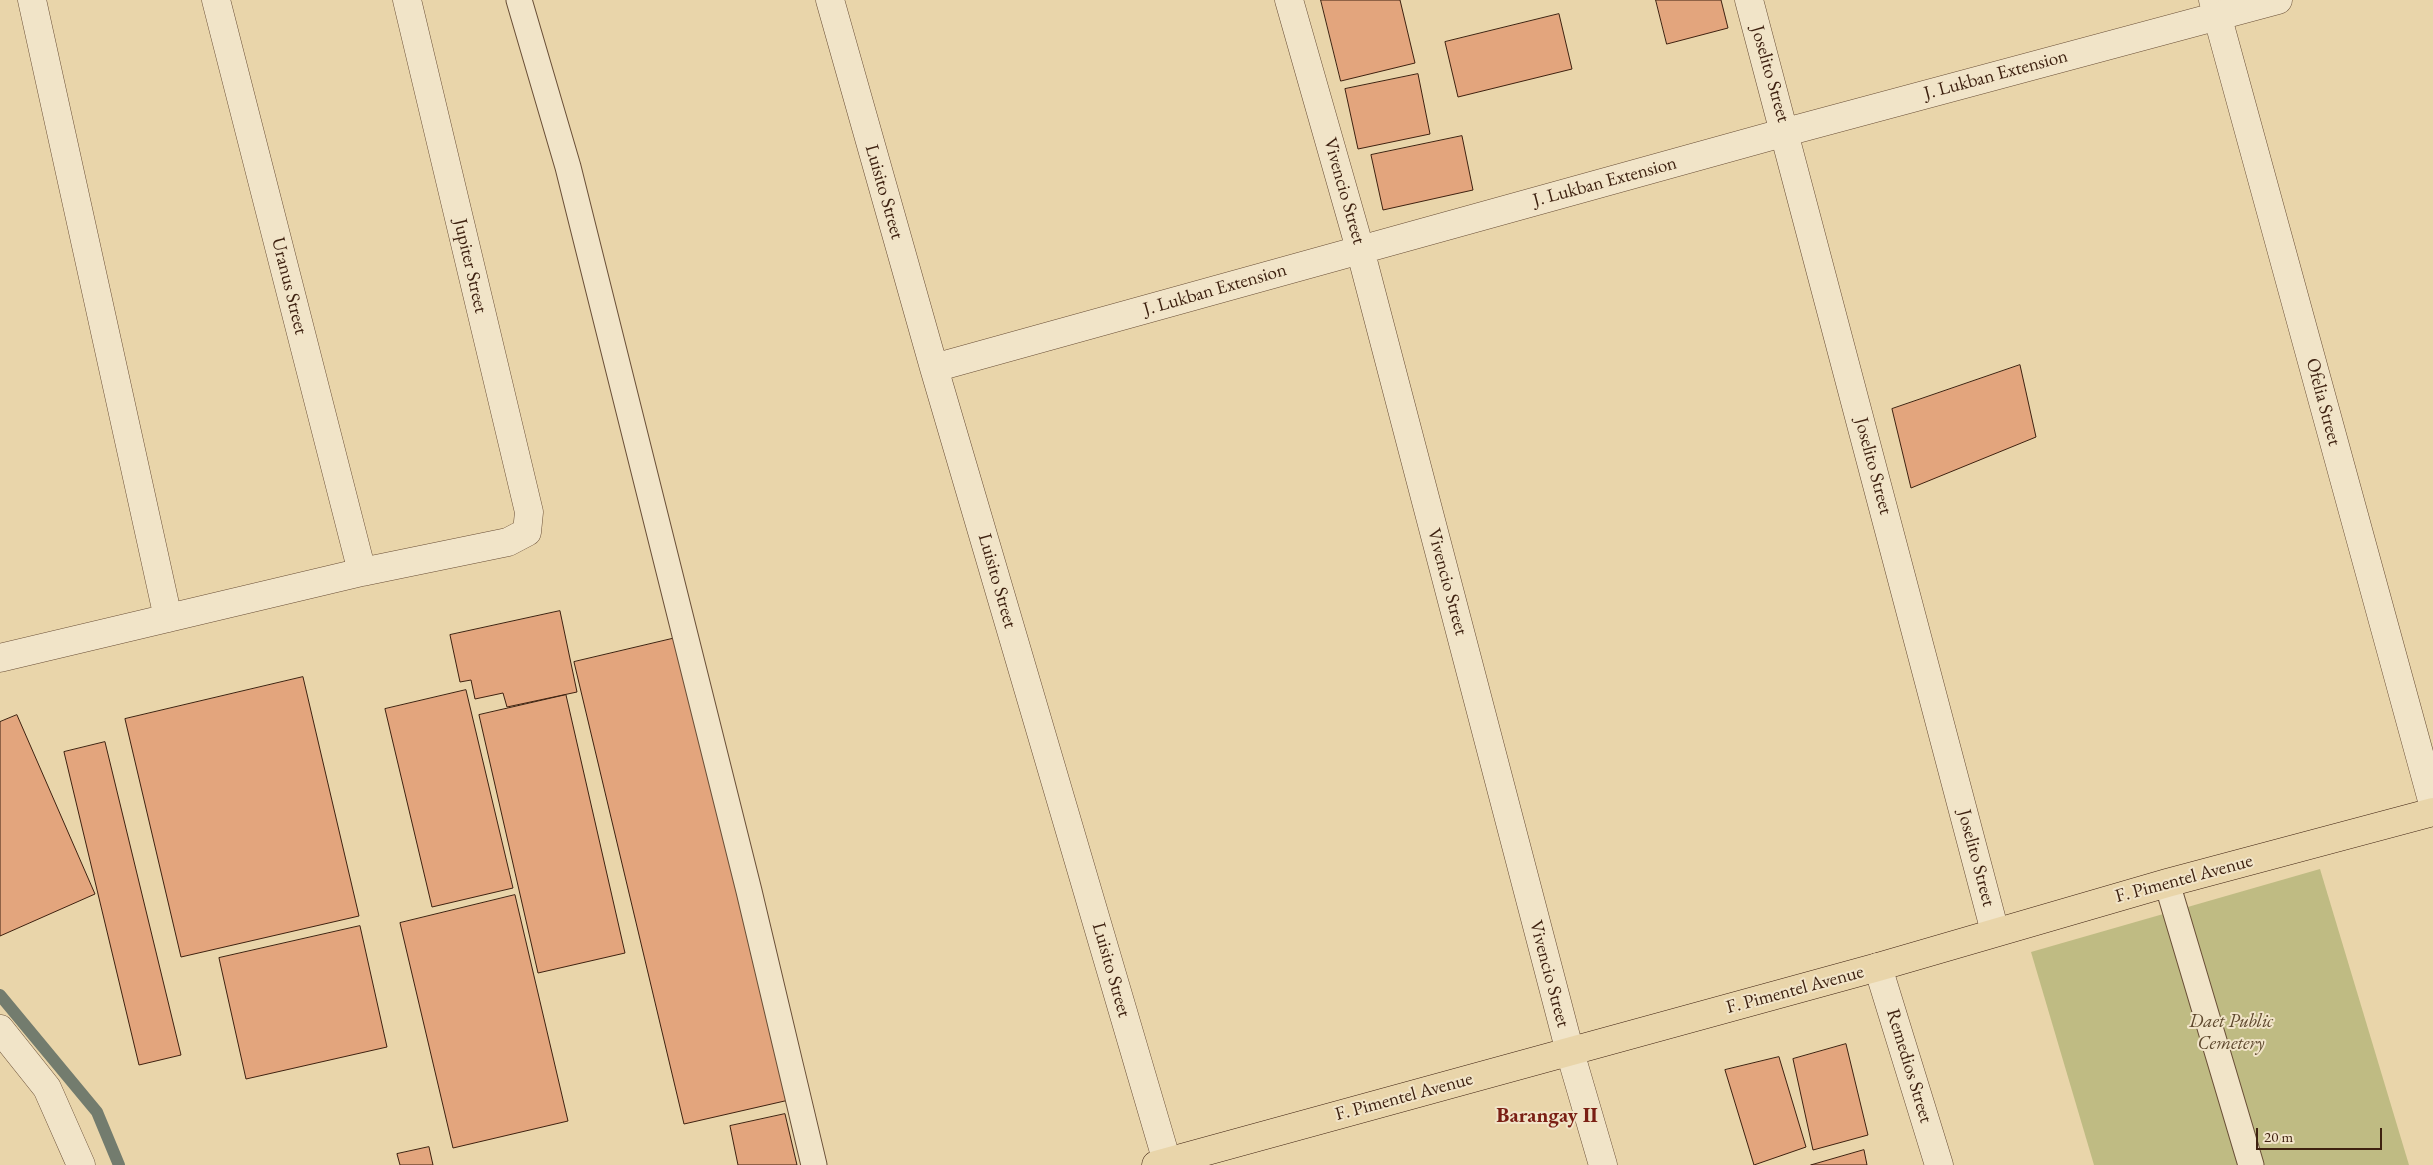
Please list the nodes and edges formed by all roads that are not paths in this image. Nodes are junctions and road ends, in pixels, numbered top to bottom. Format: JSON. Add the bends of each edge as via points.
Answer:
{"nodes":[{"id":1,"x":32,"y":0,"type":"edge"},
{"id":2,"x":216,"y":0,"type":"edge"},
{"id":3,"x":407,"y":0,"type":"edge"},
{"id":4,"x":519,"y":0,"type":"edge"},
{"id":5,"x":830,"y":0,"type":"edge"},
{"id":6,"x":1289,"y":0,"type":"edge"},
{"id":7,"x":1749,"y":0,"type":"edge"},
{"id":8,"x":2278,"y":0,"type":"edge"},
{"id":9,"x":2216,"y":8,"type":"edge"},
{"id":10,"x":1786,"y":132,"type":"junction"},
{"id":11,"x":1360,"y":250,"type":"junction"},
{"id":12,"x":934,"y":368,"type":"junction"},
{"id":13,"x":362,"y":572,"type":"junction"},
{"id":14,"x":168,"y":618,"type":"junction"},
{"id":15,"x":0,"y":658,"type":"edge"},
{"id":16,"x":2433,"y":804,"type":"edge"},
{"id":17,"x":2433,"y":812,"type":"edge"},
{"id":18,"x":2167,"y":883,"type":"junction"},
{"id":19,"x":1995,"y":932,"type":"junction"},
{"id":20,"x":1878,"y":967,"type":"junction"},
{"id":21,"x":0,"y":1029,"type":"edge"},
{"id":22,"x":1570,"y":1052,"type":"junction"},
{"id":23,"x":1164,"y":1164,"type":"edge"},
{"id":24,"x":81,"y":1165,"type":"edge"},
{"id":25,"x":814,"y":1165,"type":"edge"},
{"id":26,"x":1603,"y":1165,"type":"edge"},
{"id":27,"x":1939,"y":1165,"type":"edge"},
{"id":28,"x":2252,"y":1165,"type":"edge"}],
"edges":[{"from":1,"to":14,"type":"street"},
{"from":2,"to":13,"type":"street","name":"Uranus Street"},
{"from":3,"to":13,"type":"street","name":"Jupiter Street","via":[[529,512],[527,532],[508,542]]},
{"from":4,"to":25,"type":"lane","via":[[568,167]]},
{"from":5,"to":12,"type":"street","name":"Luisito Street"},
{"from":6,"to":11,"type":"street","name":"Vivencio Street"},
{"from":7,"to":10,"type":"street","name":"Joselito Street"},
{"from":8,"to":9,"type":"street","name":"J. Lukban Extension"},
{"from":9,"to":10,"type":"street","name":"J. Lukban Extension"},
{"from":9,"to":16,"type":"street","name":"Ofelia Street"},
{"from":10,"to":11,"type":"street","name":"J. Lukban Extension"},
{"from":10,"to":19,"type":"street","name":"Joselito Street"},
{"from":11,"to":12,"type":"street","name":"J. Lukban Extension"},
{"from":11,"to":22,"type":"street","name":"Vivencio Street"},
{"from":12,"to":23,"type":"street","name":"Luisito Street"},
{"from":13,"to":14,"type":"street"},
{"from":14,"to":15,"type":"street"},
{"from":17,"to":18,"type":"main road","name":"F. Pimentel Avenue"},
{"from":18,"to":19,"type":"main road","name":"F. Pimentel Avenue"},
{"from":18,"to":28,"type":"lane"},
{"from":19,"to":20,"type":"main road","name":"F. Pimentel Avenue"},
{"from":20,"to":22,"type":"main road","name":"F. Pimentel Avenue"},
{"from":20,"to":27,"type":"street","name":"Remedios Street"},
{"from":21,"to":24,"type":"street","via":[[47,1088]]},
{"from":22,"to":23,"type":"main road","name":"F. Pimentel Avenue"},
{"from":22,"to":26,"type":"street","name":"Vivencio Street"}]}
